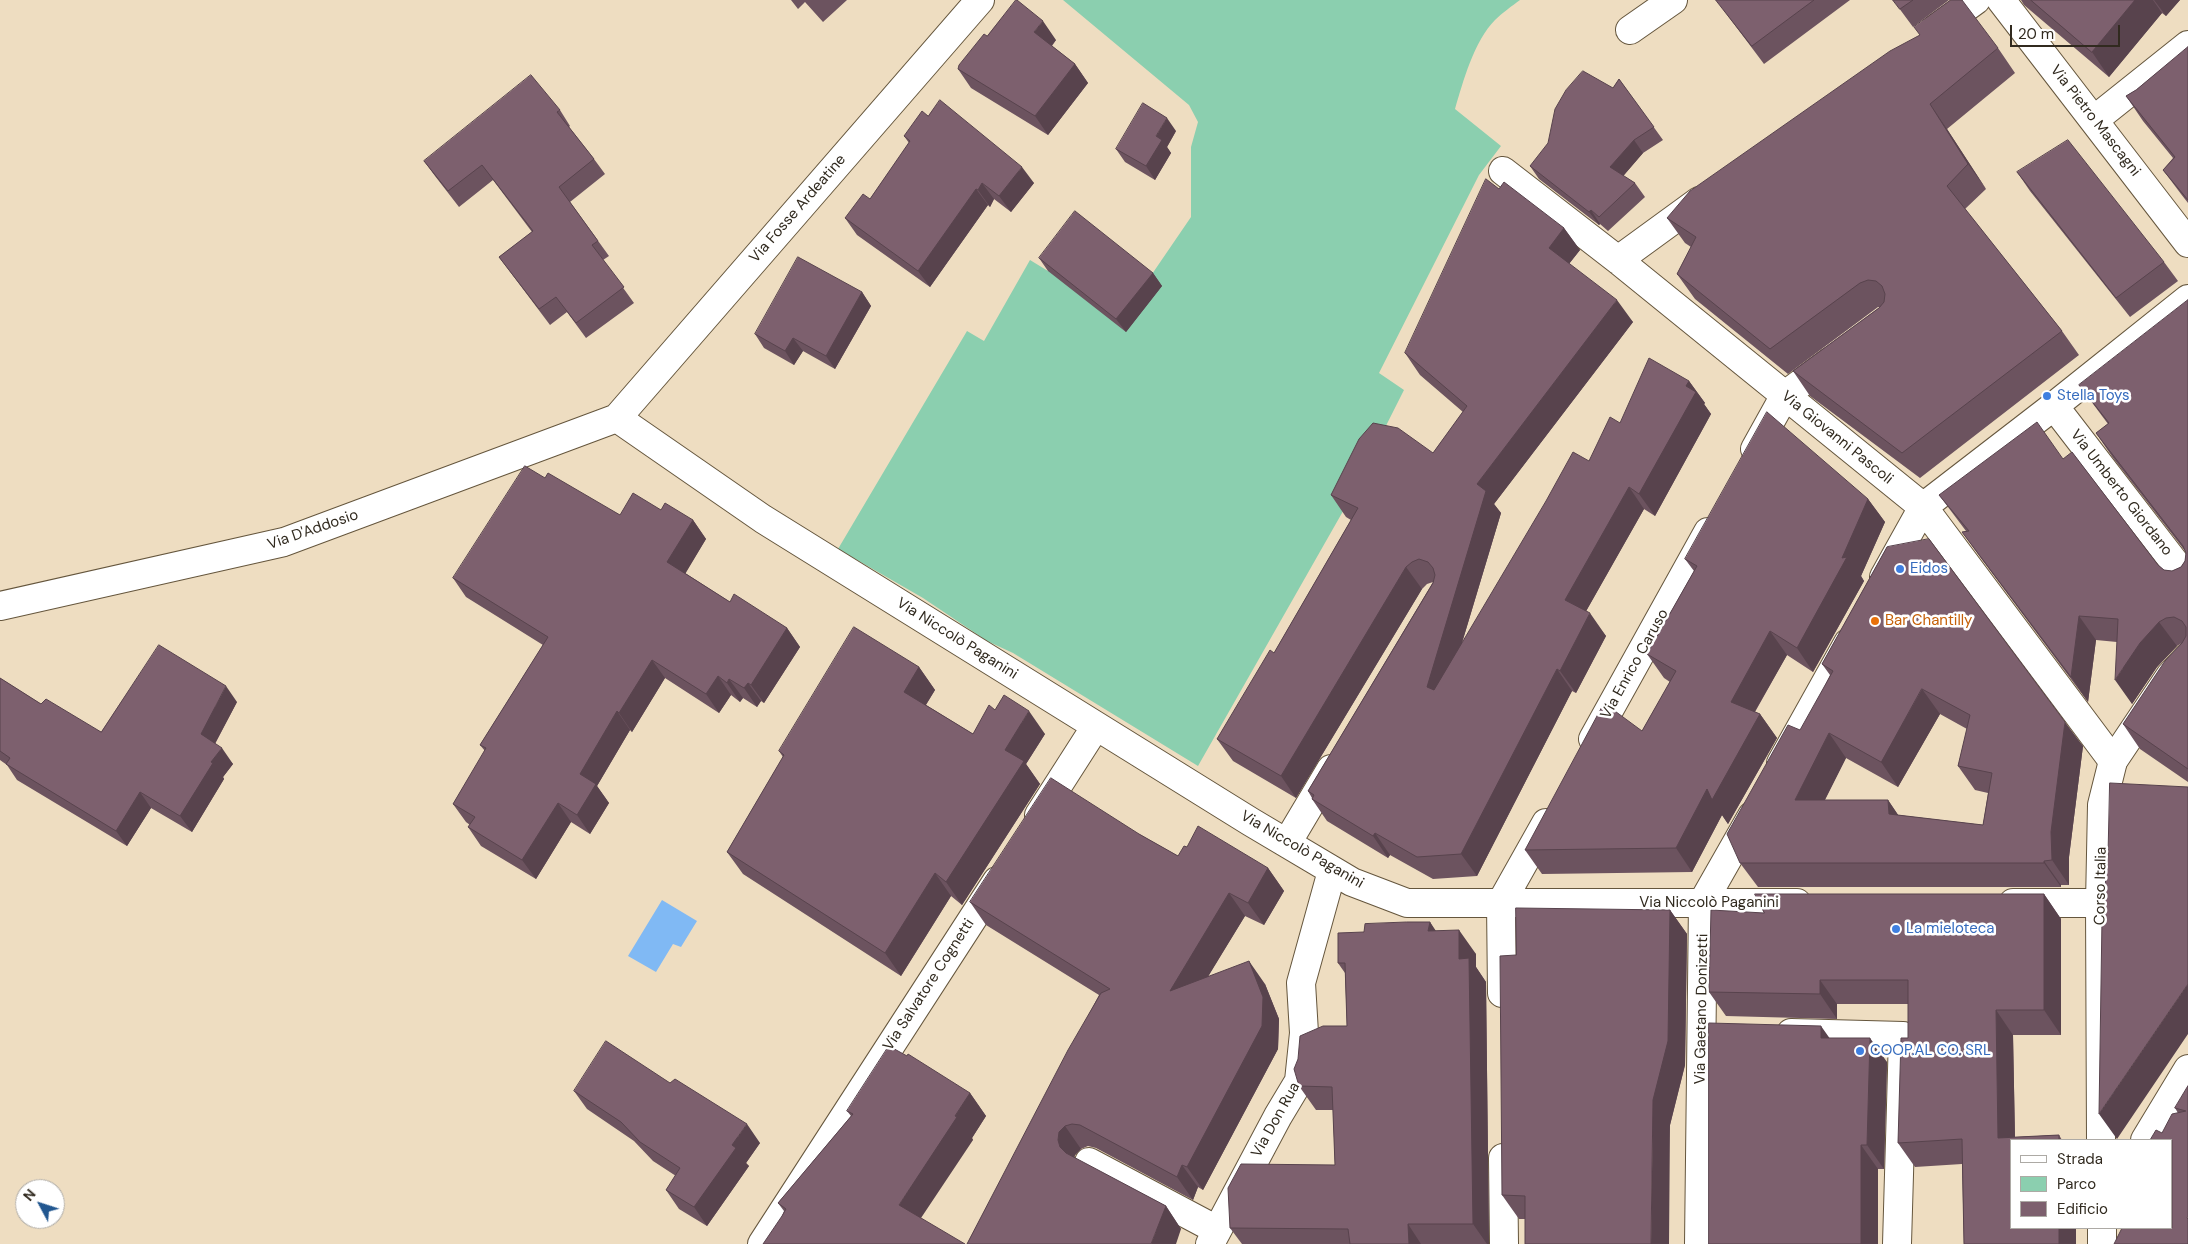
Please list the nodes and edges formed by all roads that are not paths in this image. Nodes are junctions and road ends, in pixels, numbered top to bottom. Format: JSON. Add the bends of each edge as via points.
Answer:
{"nodes":[{"id":1,"x":980,"y":0,"type":"edge"},
{"id":2,"x":1673,"y":0,"type":"edge"},
{"id":3,"x":1976,"y":0,"type":"edge"},
{"id":4,"x":2001,"y":0,"type":"edge"},
{"id":5,"x":1630,"y":30,"type":"dead end"},
{"id":6,"x":2188,"y":45,"type":"edge"},
{"id":7,"x":1912,"y":46,"type":"edge"},
{"id":8,"x":2094,"y":120,"type":"junction"},
{"id":9,"x":1503,"y":171,"type":"dead end"},
{"id":10,"x":1721,"y":185,"type":"edge"},
{"id":11,"x":2188,"y":243,"type":"edge"},
{"id":12,"x":1618,"y":260,"type":"junction"},
{"id":13,"x":2188,"y":299,"type":"edge"},
{"id":14,"x":1848,"y":349,"type":"edge"},
{"id":15,"x":1785,"y":395,"type":"junction"},
{"id":16,"x":2054,"y":406,"type":"junction"},
{"id":17,"x":617,"y":418,"type":"junction"},
{"id":18,"x":1742,"y":472,"type":"edge"},
{"id":19,"x":1722,"y":507,"type":"edge"},
{"id":20,"x":1923,"y":507,"type":"junction"},
{"id":21,"x":2188,"y":580,"type":"edge"},
{"id":22,"x":0,"y":606,"type":"edge"},
{"id":23,"x":2188,"y":657,"type":"edge"},
{"id":24,"x":1096,"y":726,"type":"junction"},
{"id":25,"x":1343,"y":750,"type":"edge"},
{"id":26,"x":1583,"y":757,"type":"edge"},
{"id":27,"x":2113,"y":761,"type":"junction"},
{"id":28,"x":1559,"y":800,"type":"edge"},
{"id":29,"x":1026,"y":835,"type":"edge"},
{"id":30,"x":1287,"y":843,"type":"junction"},
{"id":31,"x":1010,"y":860,"type":"edge"},
{"id":32,"x":1332,"y":870,"type":"junction"},
{"id":33,"x":1703,"y":902,"type":"junction"},
{"id":34,"x":1822,"y":902,"type":"edge"},
{"id":35,"x":1501,"y":903,"type":"junction"},
{"id":36,"x":1991,"y":903,"type":"edge"},
{"id":37,"x":2100,"y":903,"type":"junction"},
{"id":38,"x":1502,"y":1020,"type":"edge"},
{"id":39,"x":1702,"y":1031,"type":"junction"},
{"id":40,"x":1731,"y":1032,"type":"edge"},
{"id":41,"x":1769,"y":1032,"type":"edge"},
{"id":42,"x":2188,"y":1069,"type":"edge"},
{"id":43,"x":1503,"y":1137,"type":"edge"},
{"id":44,"x":2101,"y":1139,"type":"edge"},
{"id":45,"x":2145,"y":1139,"type":"edge"},
{"id":46,"x":1088,"y":1162,"type":"edge"},
{"id":47,"x":2102,"y":1229,"type":"edge"},
{"id":48,"x":1214,"y":1237,"type":"edge"},
{"id":49,"x":762,"y":1244,"type":"edge"},
{"id":50,"x":1504,"y":1244,"type":"edge"},
{"id":51,"x":1699,"y":1244,"type":"edge"},
{"id":52,"x":1897,"y":1244,"type":"edge"},
{"id":53,"x":2102,"y":1244,"type":"edge"}],
"edges":[{"from":1,"to":17,"type":"street","name":"Via Fosse Ardeatine"},
{"from":2,"to":5,"type":"street"},
{"from":3,"to":7,"type":"street"},
{"from":4,"to":8,"type":"street","name":"Via Pietro Mascagni"},
{"from":6,"to":8,"type":"street"},
{"from":8,"to":11,"type":"street","name":"Via Pietro Mascagni"},
{"from":9,"to":12,"type":"street","name":"Via Giovanni Pascoli"},
{"from":10,"to":12,"type":"street"},
{"from":12,"to":15,"type":"street","name":"Via Giovanni Pascoli"},
{"from":13,"to":16,"type":"street","name":"Via Gaetano Donizetti"},
{"from":14,"to":15,"type":"street"},
{"from":15,"to":18,"type":"street"},
{"from":15,"to":20,"type":"street","name":"Via Giovanni Pascoli"},
{"from":16,"to":20,"type":"street","name":"Via Gaetano Donizetti"},
{"from":16,"to":21,"type":"street","name":"Via Umberto Giordano"},
{"from":17,"to":22,"type":"street","name":"Via D'Addosio","via":[[284,542]]},
{"from":17,"to":24,"type":"street","name":"Via Niccolò Paganini","via":[[763,519]]},
{"from":19,"to":26,"type":"street","name":"Via Enrico Caruso"},
{"from":20,"to":27,"type":"street","name":"Via Giovanni Pascoli"},
{"from":20,"to":33,"type":"street","name":"Via Gaetano Donizetti"},
{"from":23,"to":27,"type":"street","name":"Corso Italia","via":[[2170,676]]},
{"from":24,"to":29,"type":"street"},
{"from":24,"to":30,"type":"street","name":"Via Niccolò Paganini"},
{"from":25,"to":30,"type":"street"},
{"from":27,"to":37,"type":"street","name":"Corso Italia","via":[[2102,805]]},
{"from":28,"to":35,"type":"street"},
{"from":30,"to":32,"type":"street","name":"Via Niccolò Paganini"},
{"from":31,"to":49,"type":"street","name":"Via Salvatore Cognetti"},
{"from":32,"to":35,"type":"street","name":"Via Niccolò Paganini","via":[[1352,882],[1407,903]]},
{"from":32,"to":48,"type":"street","name":"Via Don Rua","via":[[1301,983],[1304,1033],[1300,1081]]},
{"from":33,"to":34,"type":"street","name":"Via Niccolò Paganini"},
{"from":33,"to":35,"type":"street","name":"Via Niccolò Paganini"},
{"from":33,"to":39,"type":"street","name":"Via Gaetano Donizetti"},
{"from":35,"to":38,"type":"street"},
{"from":36,"to":37,"type":"street"},
{"from":37,"to":44,"type":"street","name":"Corso Italia"},
{"from":39,"to":40,"type":"street"},
{"from":39,"to":51,"type":"street","name":"Via Gaetano Donizetti"},
{"from":41,"to":52,"type":"street","via":[[1903,1036]]},
{"from":42,"to":45,"type":"street"},
{"from":43,"to":50,"type":"street"},
{"from":46,"to":48,"type":"street"},
{"from":47,"to":53,"type":"street"}]}
